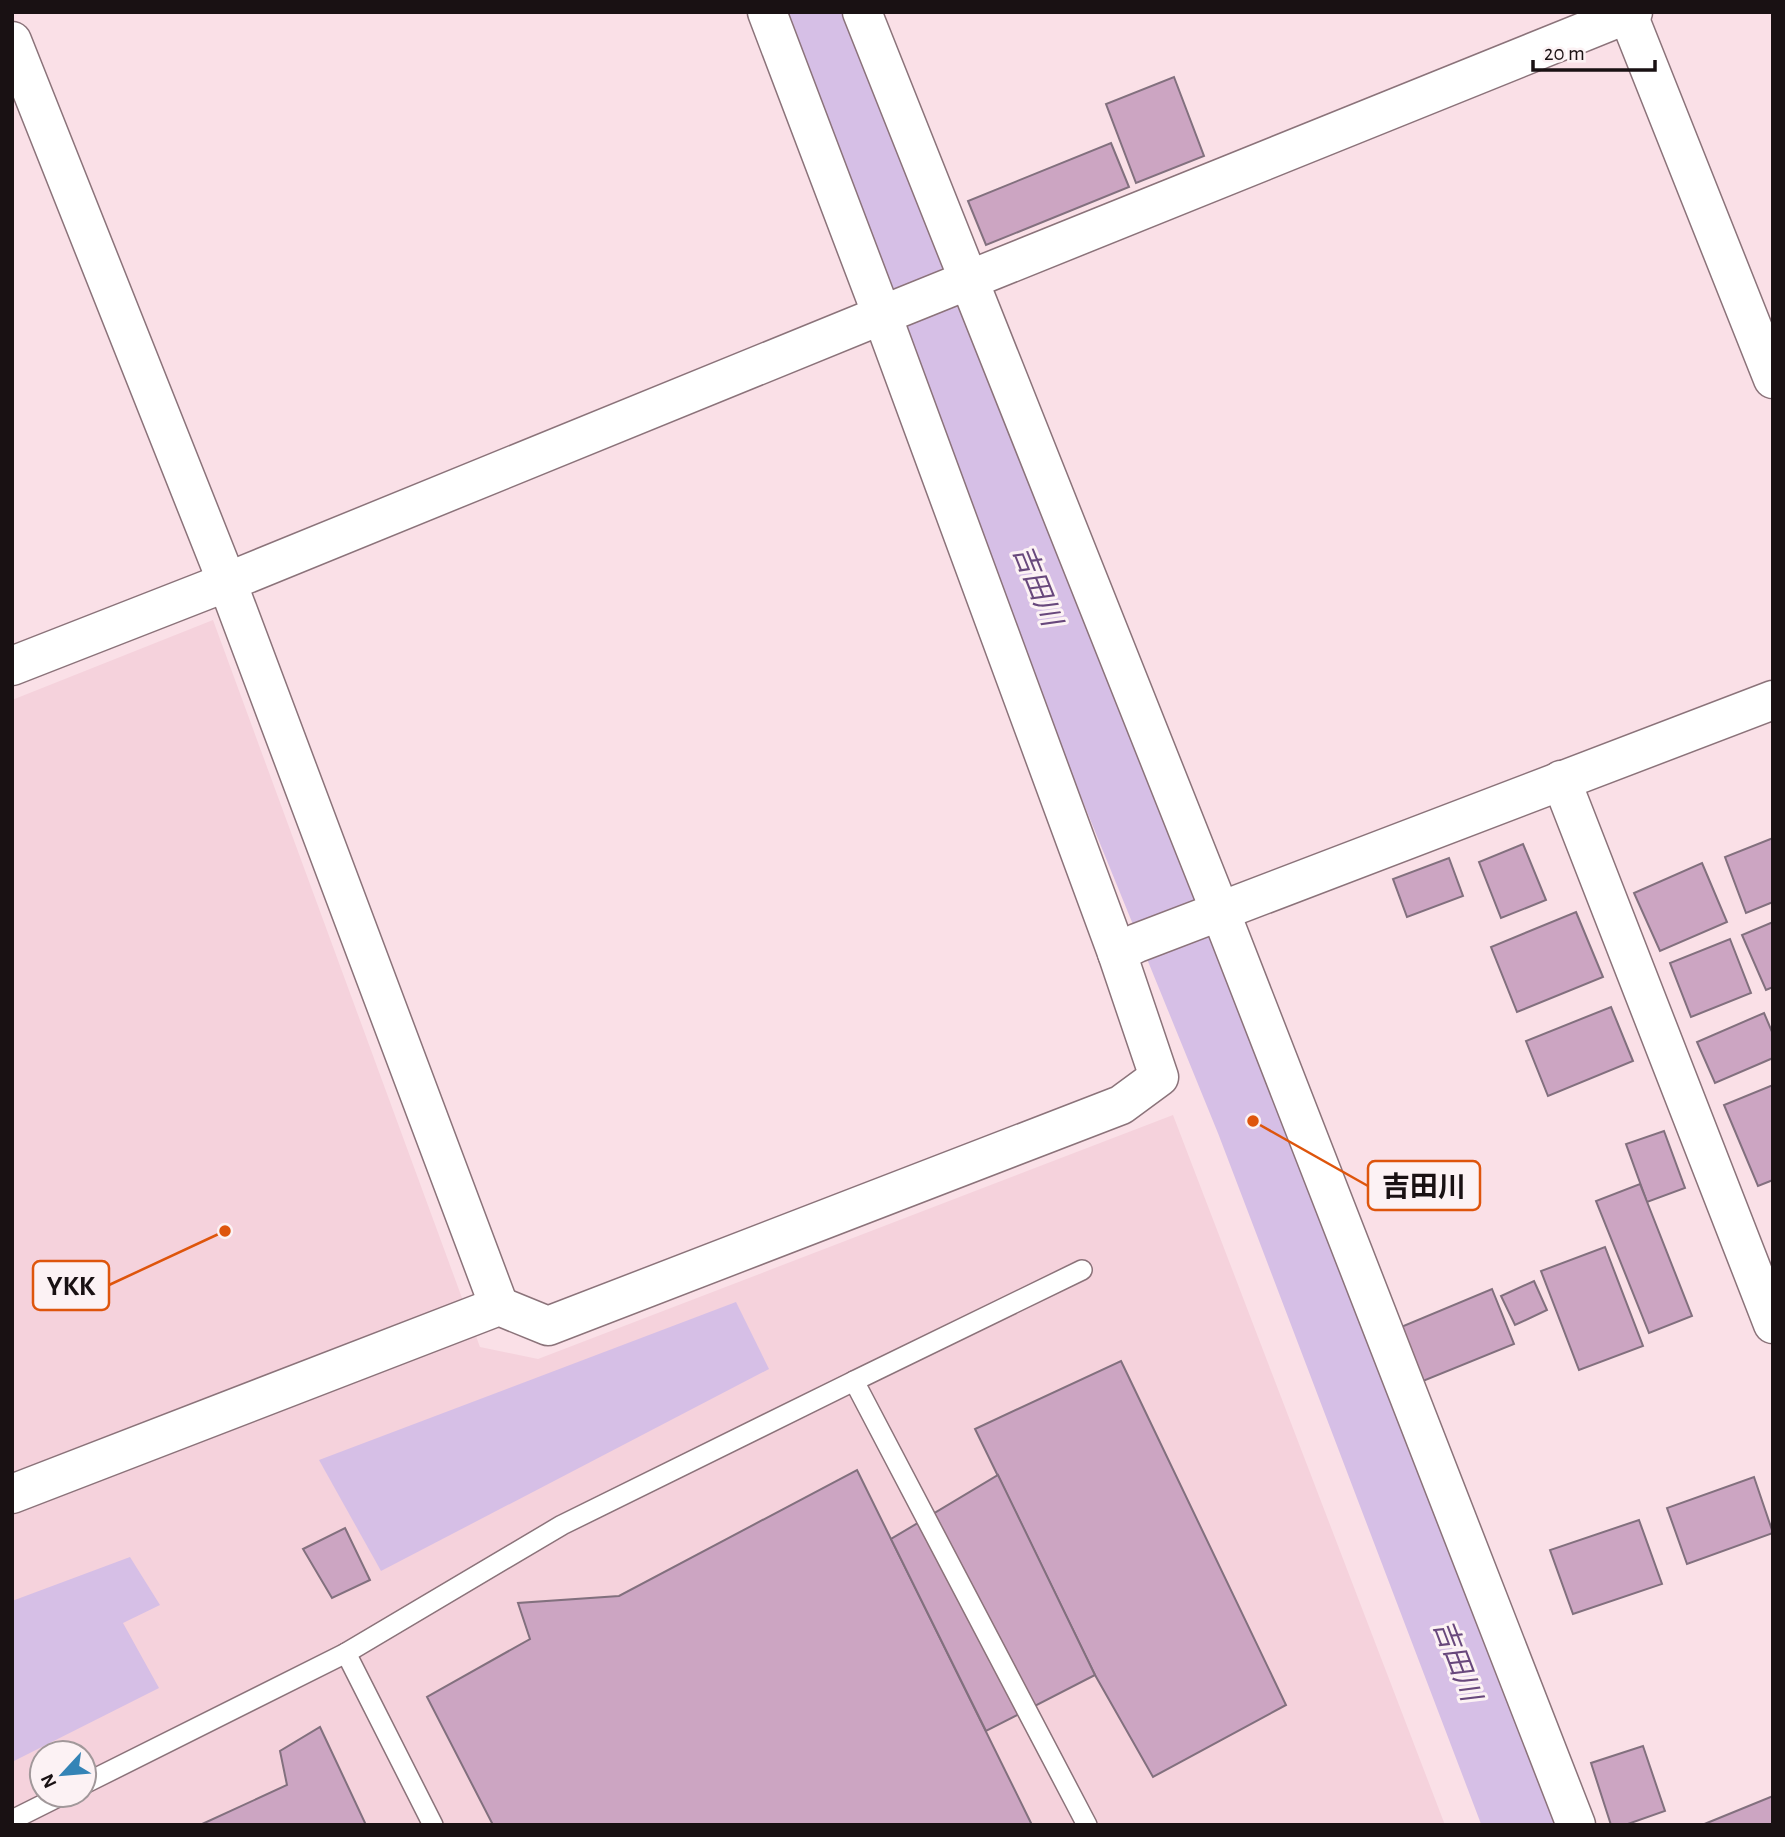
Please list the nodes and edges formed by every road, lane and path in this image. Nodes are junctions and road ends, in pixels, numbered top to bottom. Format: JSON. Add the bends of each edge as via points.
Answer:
{"nodes":[{"id":1,"x":767,"y":12,"type":"edge"},
{"id":2,"x":862,"y":12,"type":"edge"},
{"id":3,"x":1630,"y":13,"type":"edge"},
{"id":4,"x":12,"y":41,"type":"edge"},
{"id":5,"x":969,"y":278,"type":"junction"},
{"id":6,"x":882,"y":315,"type":"junction"},
{"id":7,"x":1773,"y":379,"type":"edge"},
{"id":8,"x":227,"y":582,"type":"junction"},
{"id":9,"x":12,"y":666,"type":"edge"},
{"id":10,"x":1773,"y":700,"type":"edge"},
{"id":11,"x":1561,"y":780,"type":"junction"},
{"id":12,"x":1220,"y":911,"type":"junction"},
{"id":13,"x":1117,"y":953,"type":"junction"},
{"id":14,"x":1082,"y":1270,"type":"dead end"},
{"id":15,"x":499,"y":1306,"type":"junction"},
{"id":16,"x":1773,"y":1324,"type":"edge"},
{"id":17,"x":854,"y":1381,"type":"junction"},
{"id":18,"x":12,"y":1494,"type":"edge"},
{"id":19,"x":346,"y":1653,"type":"junction"},
{"id":20,"x":98,"y":1777,"type":"edge"},
{"id":21,"x":34,"y":1809,"type":"edge"},
{"id":22,"x":12,"y":1820,"type":"edge"},
{"id":23,"x":433,"y":1825,"type":"edge"},
{"id":24,"x":1087,"y":1825,"type":"edge"},
{"id":25,"x":1576,"y":1825,"type":"edge"}],
"edges":[{"from":1,"to":6,"type":"street"},
{"from":2,"to":5,"type":"street"},
{"from":3,"to":5,"type":"street"},
{"from":3,"to":7,"type":"street"},
{"from":4,"to":8,"type":"street"},
{"from":5,"to":6,"type":"street"},
{"from":5,"to":12,"type":"street"},
{"from":6,"to":8,"type":"street"},
{"from":6,"to":13,"type":"street"},
{"from":8,"to":9,"type":"street"},
{"from":8,"to":15,"type":"street"},
{"from":10,"to":11,"type":"street"},
{"from":11,"to":12,"type":"street"},
{"from":11,"to":16,"type":"street"},
{"from":12,"to":13,"type":"street"},
{"from":12,"to":25,"type":"street"},
{"from":13,"to":15,"type":"street","via":[[1159,1077],[1121,1105],[548,1326]]},
{"from":14,"to":17,"type":"lane"},
{"from":15,"to":18,"type":"street"},
{"from":17,"to":19,"type":"lane","via":[[562,1525]]},
{"from":17,"to":24,"type":"lane"},
{"from":19,"to":20,"type":"lane"},
{"from":19,"to":23,"type":"lane"},
{"from":21,"to":22,"type":"lane"}]}
